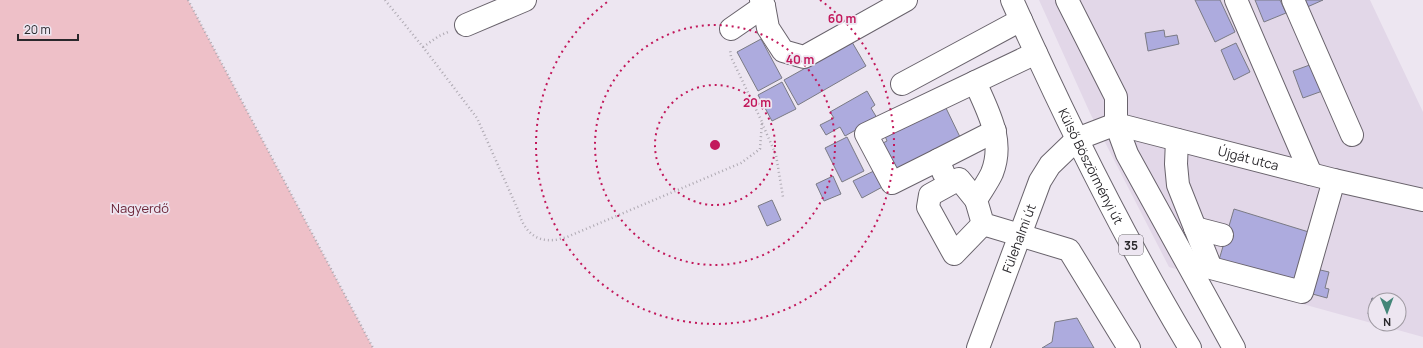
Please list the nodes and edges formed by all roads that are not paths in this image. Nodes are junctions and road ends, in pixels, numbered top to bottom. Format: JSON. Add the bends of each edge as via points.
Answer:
{"nodes":[{"id":1,"x":526,"y":0,"type":"edge"},
{"id":2,"x":906,"y":0,"type":"edge"},
{"id":3,"x":1012,"y":0,"type":"edge"},
{"id":4,"x":1067,"y":0,"type":"edge"},
{"id":5,"x":1236,"y":0,"type":"edge"},
{"id":6,"x":1293,"y":0,"type":"edge"},
{"id":7,"x":762,"y":3,"type":"edge"},
{"id":8,"x":1021,"y":20,"type":"junction"},
{"id":9,"x":466,"y":25,"type":"road end"},
{"id":10,"x":731,"y":29,"type":"road end"},
{"id":11,"x":1036,"y":54,"type":"junction"},
{"id":12,"x":975,"y":82,"type":"junction"},
{"id":13,"x":902,"y":84,"type":"dead end"},
{"id":14,"x":1116,"y":124,"type":"junction"},
{"id":15,"x":995,"y":131,"type":"junction"},
{"id":16,"x":1352,"y":135,"type":"dead end"},
{"id":17,"x":1077,"y":139,"type":"junction"},
{"id":18,"x":1177,"y":140,"type":"junction"},
{"id":19,"x":938,"y":160,"type":"junction"},
{"id":20,"x":1311,"y":174,"type":"junction"},
{"id":21,"x":1334,"y":180,"type":"junction"},
{"id":22,"x":949,"y":185,"type":"junction"},
{"id":23,"x":976,"y":200,"type":"junction"},
{"id":24,"x":1423,"y":200,"type":"edge"},
{"id":25,"x":983,"y":224,"type":"junction"},
{"id":26,"x":1195,"y":228,"type":"junction"},
{"id":27,"x":1021,"y":235,"type":"junction"},
{"id":28,"x":1222,"y":235,"type":"dead end"},
{"id":29,"x":978,"y":348,"type":"edge"},
{"id":30,"x":1129,"y":348,"type":"edge"},
{"id":31,"x":1190,"y":348,"type":"edge"},
{"id":32,"x":1234,"y":348,"type":"edge"}],
"edges":[{"from":1,"to":9,"type":"main road"},
{"from":2,"to":7,"type":"main road","via":[[804,57],[783,51],[768,28]]},
{"from":3,"to":8,"type":"main road","name":"Külső Böszörményi út","number":"35"},
{"from":4,"to":14,"type":"main road","via":[[1116,97]]},
{"from":5,"to":20,"type":"main road"},
{"from":6,"to":16,"type":"main road"},
{"from":7,"to":10,"type":"main road"},
{"from":8,"to":11,"type":"main road","name":"Külső Böszörményi út","number":"35"},
{"from":8,"to":13,"type":"main road"},
{"from":11,"to":12,"type":"main road"},
{"from":11,"to":17,"type":"main road","name":"Külső Böszörményi út","number":"35"},
{"from":12,"to":15,"type":"main road"},
{"from":12,"to":19,"type":"main road","via":[[866,134],[892,183]]},
{"from":14,"to":17,"type":"main road"},
{"from":14,"to":18,"type":"main road","name":"Újgát utca"},
{"from":14,"to":32,"type":"main road","via":[[1127,154]]},
{"from":15,"to":19,"type":"main road"},
{"from":15,"to":23,"type":"main road","via":[[997,151],[991,174]]},
{"from":17,"to":27,"type":"main road","name":"Fülehalmi út","via":[[1050,165],[1040,181]]},
{"from":17,"to":31,"type":"main road","name":"Külső Böszörményi út","number":"35","via":[[1132,246]]},
{"from":18,"to":20,"type":"main road","name":"Újgát utca"},
{"from":18,"to":26,"type":"main road","via":[[1178,185]]},
{"from":19,"to":22,"type":"main road"},
{"from":20,"to":21,"type":"main road","name":"Újgát utca"},
{"from":21,"to":24,"type":"main road","name":"Újgát utca"},
{"from":21,"to":26,"type":"main road","via":[[1302,292],[1211,268]]},
{"from":22,"to":23,"type":"main road","via":[[959,179]]},
{"from":22,"to":25,"type":"main road","via":[[930,195],[928,207],[954,254]]},
{"from":23,"to":25,"type":"main road"},
{"from":25,"to":27,"type":"main road"},
{"from":26,"to":28,"type":"main road"},
{"from":27,"to":29,"type":"main road","name":"Fülehalmi út"},
{"from":27,"to":30,"type":"main road","via":[[1069,250]]}]}
